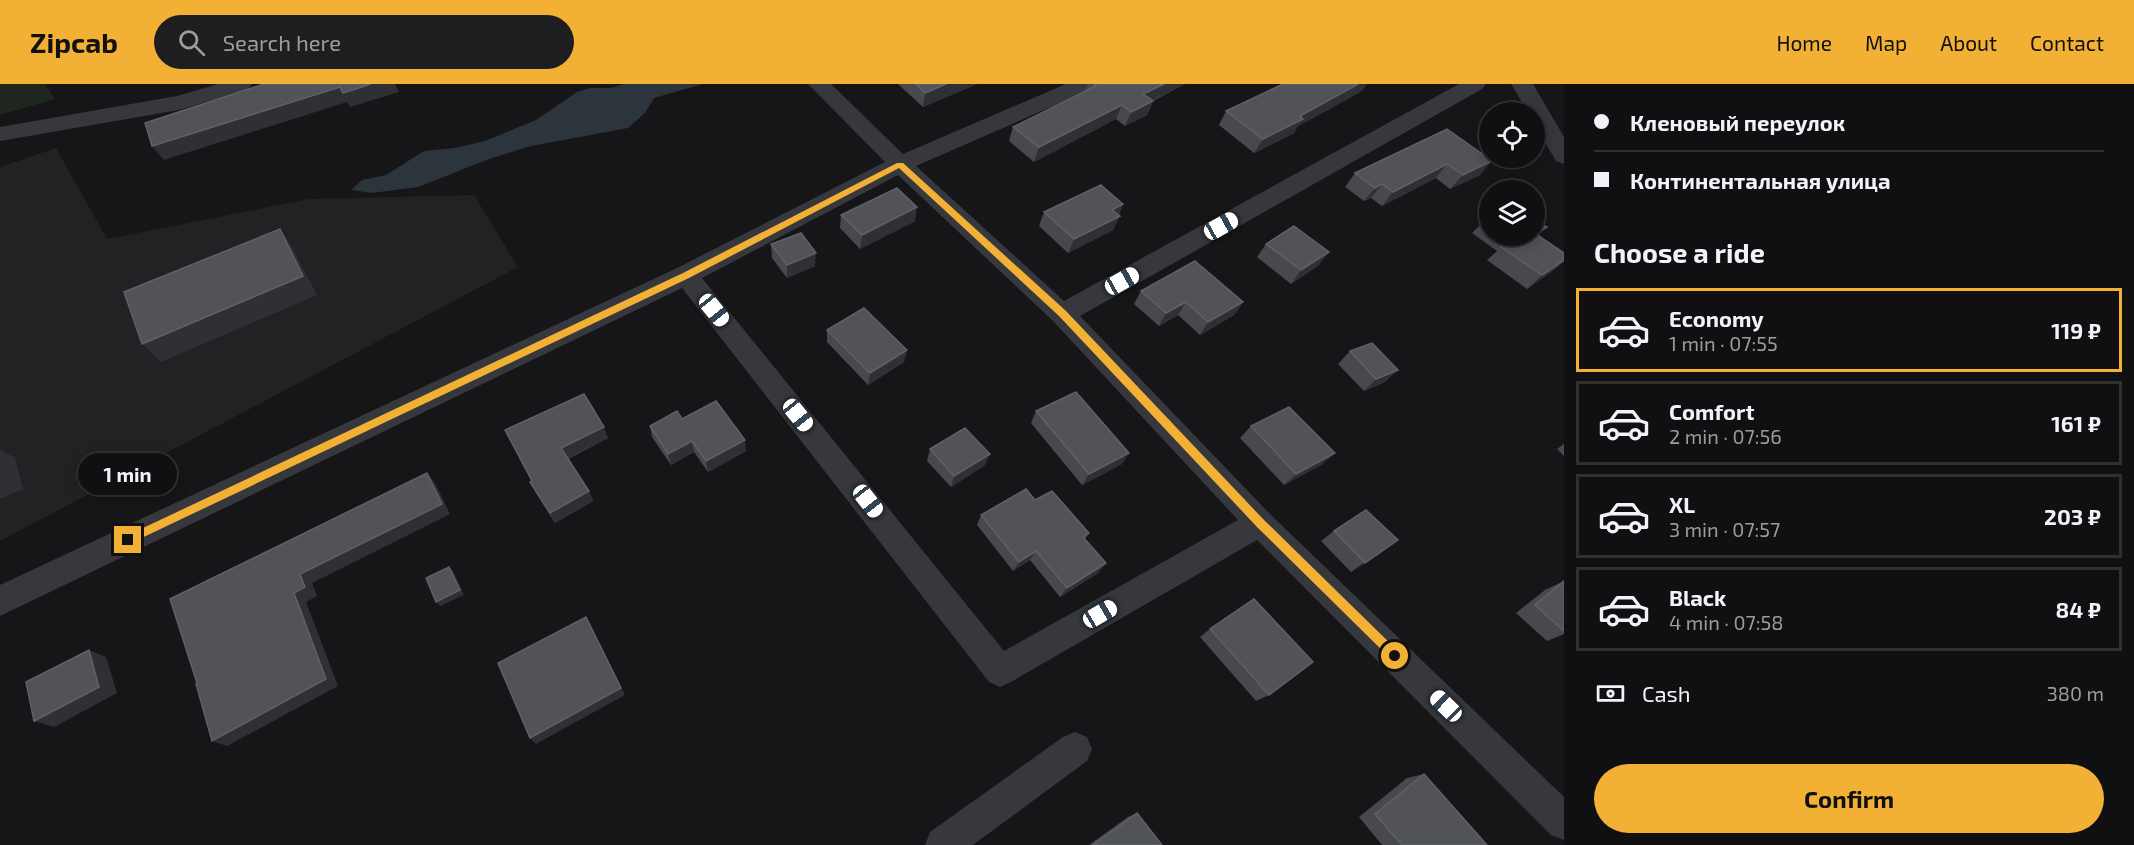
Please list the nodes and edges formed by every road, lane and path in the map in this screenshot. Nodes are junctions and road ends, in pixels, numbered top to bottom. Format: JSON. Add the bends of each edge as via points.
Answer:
{"nodes":[{"id":1,"x":241,"y":84,"type":"edge"},
{"id":2,"x":819,"y":84,"type":"edge"},
{"id":3,"x":1085,"y":84,"type":"edge"},
{"id":4,"x":1475,"y":84,"type":"edge"},
{"id":5,"x":1522,"y":84,"type":"edge"},
{"id":6,"x":0,"y":134,"type":"edge"},
{"id":7,"x":1564,"y":156,"type":"edge"},
{"id":8,"x":900,"y":165,"type":"junction"},
{"id":9,"x":686,"y":275,"type":"junction"},
{"id":10,"x":1062,"y":314,"type":"junction"},
{"id":11,"x":1260,"y":523,"type":"junction"},
{"id":12,"x":0,"y":601,"type":"edge"},
{"id":13,"x":1075,"y":749,"type":"dead end"},
{"id":14,"x":1564,"y":822,"type":"edge"},
{"id":15,"x":943,"y":845,"type":"edge"}],
"edges":[{"from":1,"to":6,"type":"street","via":[[179,103]]},
{"from":2,"to":8,"type":"street"},
{"from":3,"to":8,"type":"street"},
{"from":4,"to":10,"type":"street"},
{"from":5,"to":7,"type":"street"},
{"from":8,"to":9,"type":"street"},
{"from":8,"to":10,"type":"street"},
{"from":9,"to":11,"type":"street","via":[[1000,671]]},
{"from":9,"to":12,"type":"street"},
{"from":10,"to":11,"type":"street"},
{"from":11,"to":14,"type":"street"},
{"from":13,"to":15,"type":"street"}]}
